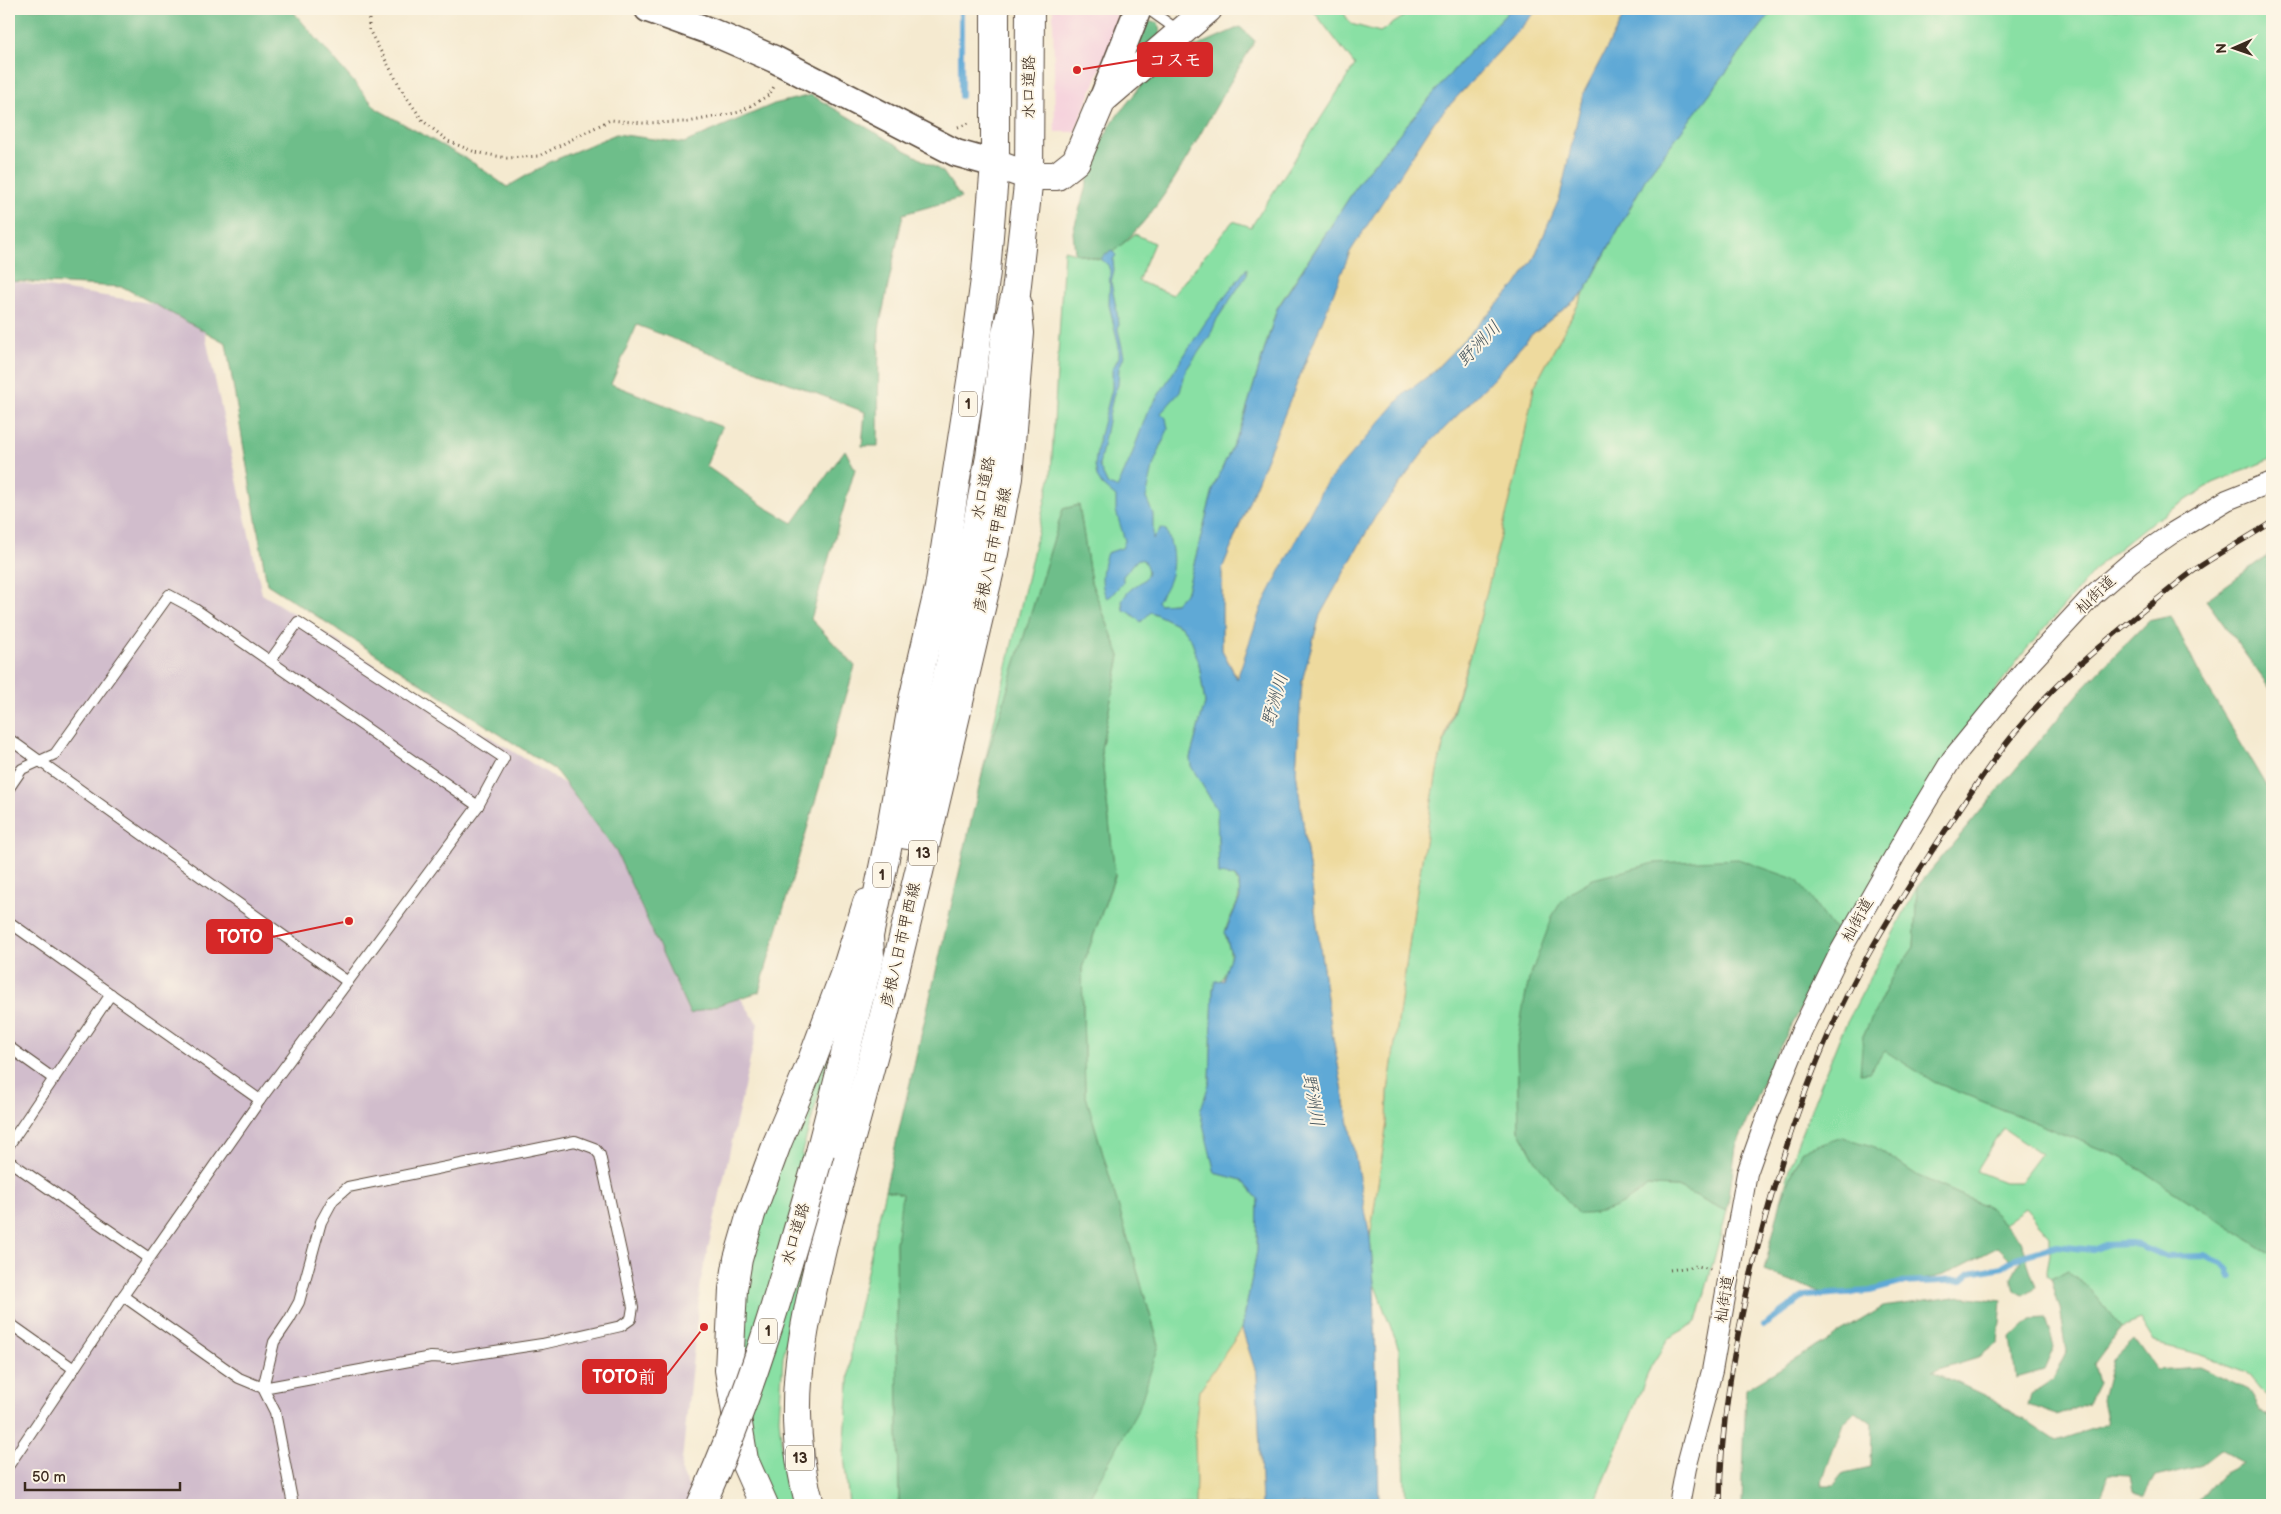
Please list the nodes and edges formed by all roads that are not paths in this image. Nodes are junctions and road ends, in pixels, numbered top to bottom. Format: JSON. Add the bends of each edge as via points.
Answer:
{"nodes":[{"id":1,"x":648,"y":9,"type":"edge"},
{"id":2,"x":995,"y":9,"type":"edge"},
{"id":3,"x":1030,"y":9,"type":"edge"},
{"id":4,"x":1138,"y":9,"type":"edge"},
{"id":5,"x":1148,"y":9,"type":"edge"},
{"id":6,"x":1194,"y":21,"type":"edge"},
{"id":7,"x":1102,"y":100,"type":"junction"},
{"id":8,"x":995,"y":164,"type":"junction"},
{"id":9,"x":1028,"y":176,"type":"junction"},
{"id":10,"x":1016,"y":293,"type":"junction"},
{"id":11,"x":2272,"y":482,"type":"edge"},
{"id":12,"x":270,"y":661,"type":"junction"},
{"id":13,"x":9,"y":739,"type":"edge"},
{"id":14,"x":39,"y":761,"type":"junction"},
{"id":15,"x":9,"y":788,"type":"edge"},
{"id":16,"x":898,"y":794,"type":"junction"},
{"id":17,"x":478,"y":806,"type":"junction"},
{"id":18,"x":9,"y":922,"type":"edge"},
{"id":19,"x":870,"y":956,"type":"junction"},
{"id":20,"x":348,"y":982,"type":"junction"},
{"id":21,"x":111,"y":994,"type":"junction"},
{"id":22,"x":9,"y":1047,"type":"edge"},
{"id":23,"x":54,"y":1079,"type":"junction"},
{"id":24,"x":260,"y":1100,"type":"junction"},
{"id":25,"x":9,"y":1145,"type":"edge"},
{"id":26,"x":9,"y":1161,"type":"edge"},
{"id":27,"x":149,"y":1258,"type":"junction"},
{"id":28,"x":122,"y":1296,"type":"junction"},
{"id":29,"x":9,"y":1323,"type":"edge"},
{"id":30,"x":74,"y":1369,"type":"junction"},
{"id":31,"x":263,"y":1388,"type":"junction"},
{"id":32,"x":9,"y":1465,"type":"edge"},
{"id":33,"x":293,"y":1505,"type":"edge"},
{"id":34,"x":701,"y":1505,"type":"edge"},
{"id":35,"x":764,"y":1505,"type":"edge"},
{"id":36,"x":810,"y":1505,"type":"edge"},
{"id":37,"x":1679,"y":1505,"type":"edge"}],
"edges":[{"from":1,"to":8,"type":"street","via":[[712,32],[786,65],[956,153]]},
{"from":2,"to":8,"type":"main road","name":"水口道路","number":"1"},
{"from":3,"to":9,"type":"main road","name":"水口道路","number":"1"},
{"from":4,"to":7,"type":"street"},
{"from":5,"to":6,"type":"lane"},
{"from":6,"to":7,"type":"main road"},
{"from":7,"to":9,"type":"main road","via":[[1076,160],[1057,176]]},
{"from":8,"to":9,"type":"main road"},
{"from":8,"to":16,"type":"main road","name":"水口道路","number":"1","via":[[986,272],[972,374],[939,588],[913,700]]},
{"from":9,"to":10,"type":"main road","name":"水口道路","number":"1"},
{"from":10,"to":19,"type":"main road","name":"水口道路","number":"1","via":[[1006,333],[990,457],[950,664],[882,936]]},
{"from":10,"to":36,"type":"main road","name":"彦根八日市甲西線","number":"13","via":[[1020,333],[1008,478],[994,553],[886,1009],[831,1211],[800,1349],[795,1409],[799,1452]]},
{"from":11,"to":37,"type":"street","name":"杣街道","via":[[2227,500],[2174,532],[2130,562],[2093,595],[2031,662],[1952,759],[1914,822],[1842,950],[1802,1030],[1747,1173],[1712,1371]]},
{"from":12,"to":14,"type":"lane","via":[[195,609],[169,595],[55,754]]},
{"from":12,"to":17,"type":"lane"},
{"from":12,"to":17,"type":"lane","via":[[298,622],[504,758]]},
{"from":13,"to":14,"type":"lane"},
{"from":14,"to":15,"type":"lane","via":[[22,768]]},
{"from":14,"to":20,"type":"lane"},
{"from":16,"to":19,"type":"main road","name":"水口道路","number":"1","via":[[869,936]]},
{"from":16,"to":35,"type":"main road","via":[[890,805],[872,886],[846,967],[751,1214],[738,1259],[728,1370],[744,1460]]},
{"from":17,"to":20,"type":"lane"},
{"from":18,"to":21,"type":"lane"},
{"from":19,"to":34,"type":"main road","name":"水口道路","number":"1","bridge":true,"via":[[778,1299],[720,1465]]},
{"from":20,"to":24,"type":"lane"},
{"from":21,"to":23,"type":"lane"},
{"from":21,"to":24,"type":"lane"},
{"from":22,"to":23,"type":"lane"},
{"from":23,"to":25,"type":"lane"},
{"from":24,"to":27,"type":"lane"},
{"from":26,"to":27,"type":"lane"},
{"from":27,"to":28,"type":"lane"},
{"from":28,"to":30,"type":"lane"},
{"from":28,"to":31,"type":"lane","via":[[239,1378]]},
{"from":29,"to":30,"type":"lane"},
{"from":30,"to":32,"type":"lane"},
{"from":31,"to":31,"type":"lane","via":[[274,1342],[299,1302],[321,1222],[333,1200],[344,1189],[575,1140],[594,1148],[600,1155],[633,1307],[631,1319],[621,1326],[542,1344],[448,1358],[431,1357]]},
{"from":31,"to":33,"type":"lane","via":[[276,1412]]}]}
